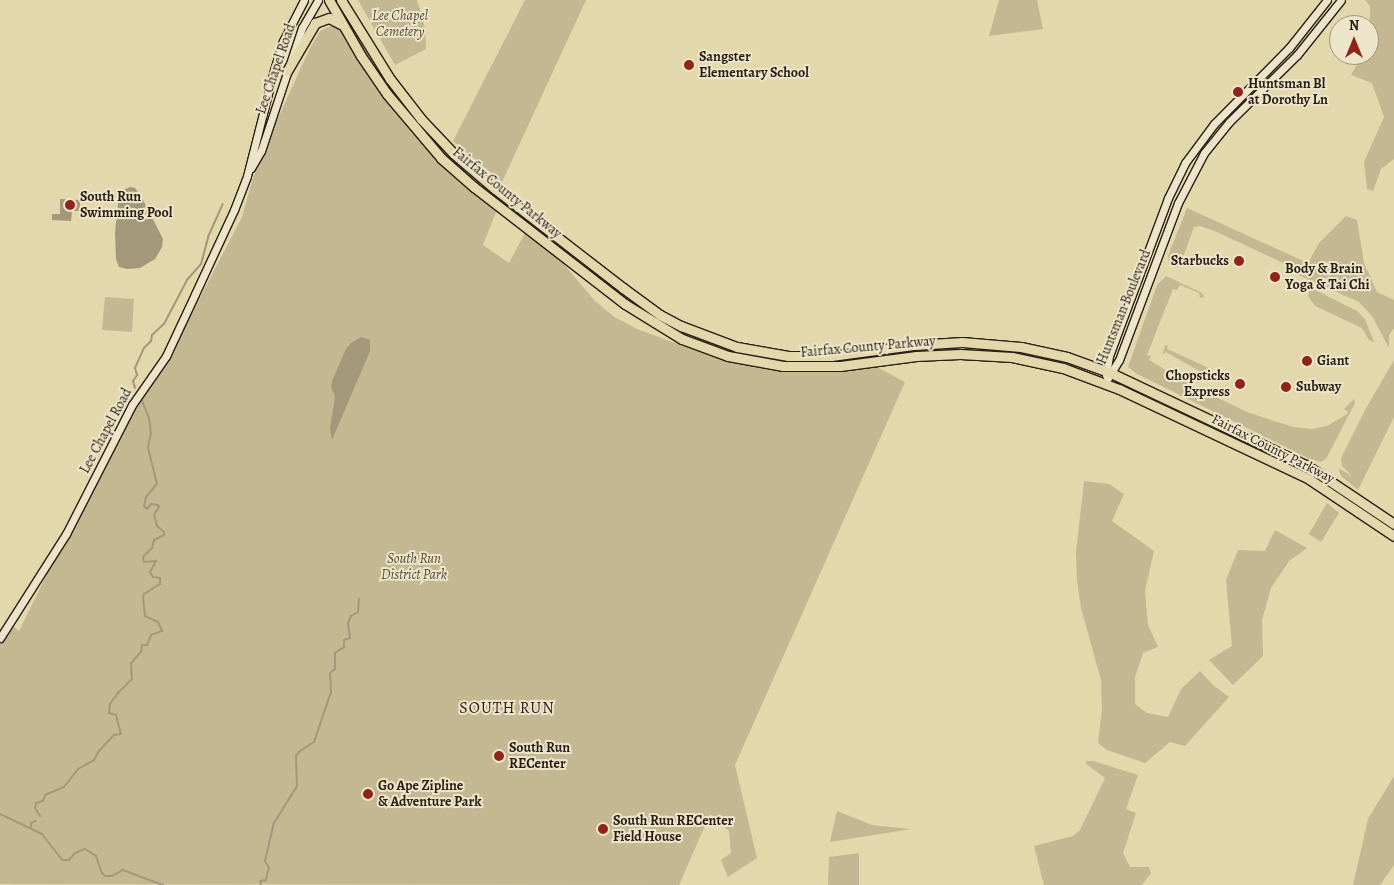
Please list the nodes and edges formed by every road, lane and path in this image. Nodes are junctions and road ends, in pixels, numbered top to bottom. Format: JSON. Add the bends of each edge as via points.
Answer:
{"nodes":[{"id":1,"x":304,"y":0,"type":"edge"},
{"id":2,"x":318,"y":0,"type":"edge"},
{"id":3,"x":329,"y":0,"type":"edge"},
{"id":4,"x":341,"y":0,"type":"edge"},
{"id":5,"x":1327,"y":0,"type":"edge"},
{"id":6,"x":1341,"y":0,"type":"edge"},
{"id":7,"x":345,"y":28,"type":"junction"},
{"id":8,"x":287,"y":71,"type":"junction"},
{"id":9,"x":247,"y":176,"type":"junction"},
{"id":10,"x":1109,"y":372,"type":"junction"},
{"id":11,"x":1105,"y":383,"type":"junction"},
{"id":12,"x":1394,"y":524,"type":"edge"},
{"id":13,"x":1394,"y":536,"type":"edge"},
{"id":14,"x":0,"y":638,"type":"edge"}],
"edges":[{"from":1,"to":9,"type":"main road","name":"Lee Chapel Road","via":[[283,41]]},
{"from":2,"to":8,"type":"main road","name":"Lee Chapel Road","via":[[302,28]]},
{"from":3,"to":7,"type":"highway","name":"Fairfax County Parkway"},
{"from":4,"to":10,"type":"highway","name":"Fairfax County Parkway","via":[[390,80],[453,153],[623,288],[681,326],[726,344],[778,354],[831,356],[926,344],[974,342],[1045,352]]},
{"from":5,"to":10,"type":"main road","name":"Huntsman Boulevard","via":[[1273,65],[1214,124],[1185,163],[1168,198],[1109,356]]},
{"from":6,"to":10,"type":"main road","name":"Huntsman Boulevard","via":[[1297,56],[1223,129],[1204,153],[1178,202],[1134,324]]},
{"from":7,"to":8,"type":"highway","via":[[329,18],[315,23]]},
{"from":7,"to":11,"type":"highway","name":"Fairfax County Parkway","via":[[391,100],[446,162],[625,304],[682,339],[728,356],[783,366],[828,367],[927,355],[982,354],[1044,363]]},
{"from":8,"to":9,"type":"main road","name":"Lee Chapel Road","via":[[261,151]]},
{"from":9,"to":14,"type":"main road","name":"Lee Chapel Road","via":[[166,356],[132,405],[61,543]]},
{"from":10,"to":11,"type":"main road","name":"Huntsman Boulevard"},
{"from":10,"to":12,"type":"highway","name":"Fairfax County Parkway","via":[[1316,470]]},
{"from":11,"to":13,"type":"highway","name":"Fairfax County Parkway","via":[[1309,479]]}]}
